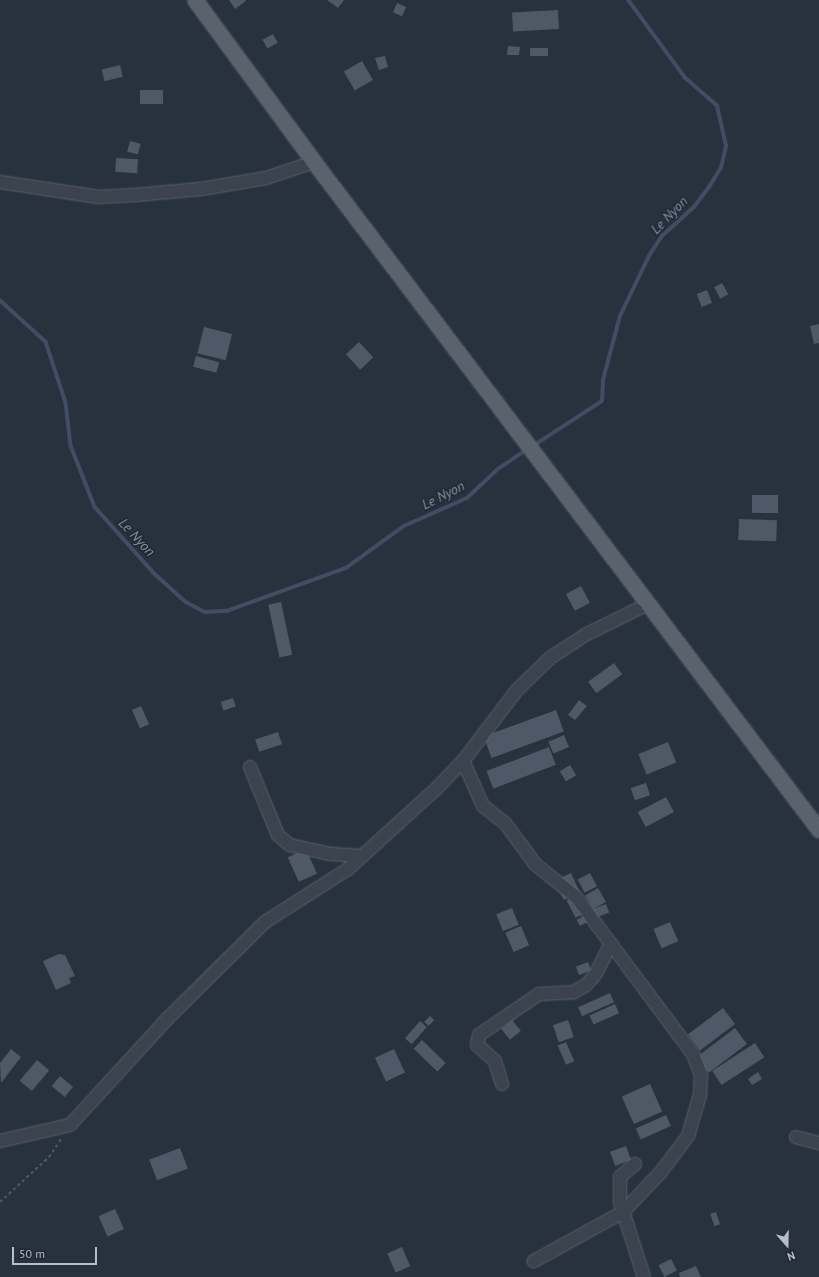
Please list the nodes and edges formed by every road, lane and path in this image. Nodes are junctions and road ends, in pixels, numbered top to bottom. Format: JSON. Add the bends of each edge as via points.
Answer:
{"nodes":[{"id":1,"x":195,"y":0,"type":"edge"},
{"id":2,"x":314,"y":162,"type":"junction"},
{"id":3,"x":0,"y":182,"type":"edge"},
{"id":4,"x":648,"y":604,"type":"junction"},
{"id":5,"x":463,"y":762,"type":"junction"},
{"id":6,"x":250,"y":767,"type":"dead end"},
{"id":7,"x":819,"y":830,"type":"edge"},
{"id":8,"x":361,"y":856,"type":"junction"},
{"id":9,"x":611,"y":944,"type":"junction"},
{"id":10,"x":502,"y":1084,"type":"dead end"},
{"id":11,"x":70,"y":1125,"type":"junction"},
{"id":12,"x":796,"y":1137,"type":"dead end"},
{"id":13,"x":0,"y":1141,"type":"edge"},
{"id":14,"x":819,"y":1144,"type":"edge"},
{"id":15,"x":636,"y":1164,"type":"dead end"},
{"id":16,"x":0,"y":1202,"type":"edge"},
{"id":17,"x":623,"y":1212,"type":"junction"},
{"id":18,"x":534,"y":1261,"type":"dead end"},
{"id":19,"x":644,"y":1277,"type":"edge"}],
"edges":[{"from":1,"to":2,"type":"main road"},
{"from":2,"to":3,"type":"street","via":[[266,178],[128,195],[71,194]]},
{"from":2,"to":4,"type":"main road"},
{"from":4,"to":5,"type":"street","via":[[585,635],[550,658],[517,690]]},
{"from":4,"to":7,"type":"main road"},
{"from":5,"to":8,"type":"street"},
{"from":5,"to":9,"type":"street","via":[[483,806],[505,823],[535,864],[576,897]]},
{"from":6,"to":8,"type":"street","via":[[278,835],[290,845],[331,854]]},
{"from":8,"to":11,"type":"street","via":[[323,888],[264,922],[167,1019]]},
{"from":9,"to":10,"type":"street","via":[[595,975],[586,985],[574,992],[539,994],[479,1034],[477,1045],[495,1061]]},
{"from":9,"to":17,"type":"street","via":[[693,1054],[701,1075],[700,1095],[688,1136]]},
{"from":11,"to":13,"type":"street"},
{"from":11,"to":16,"type":"path","via":[[49,1157]]},
{"from":12,"to":14,"type":"street"},
{"from":15,"to":17,"type":"street","via":[[620,1177]]},
{"from":17,"to":18,"type":"street"},
{"from":17,"to":19,"type":"street"}]}
